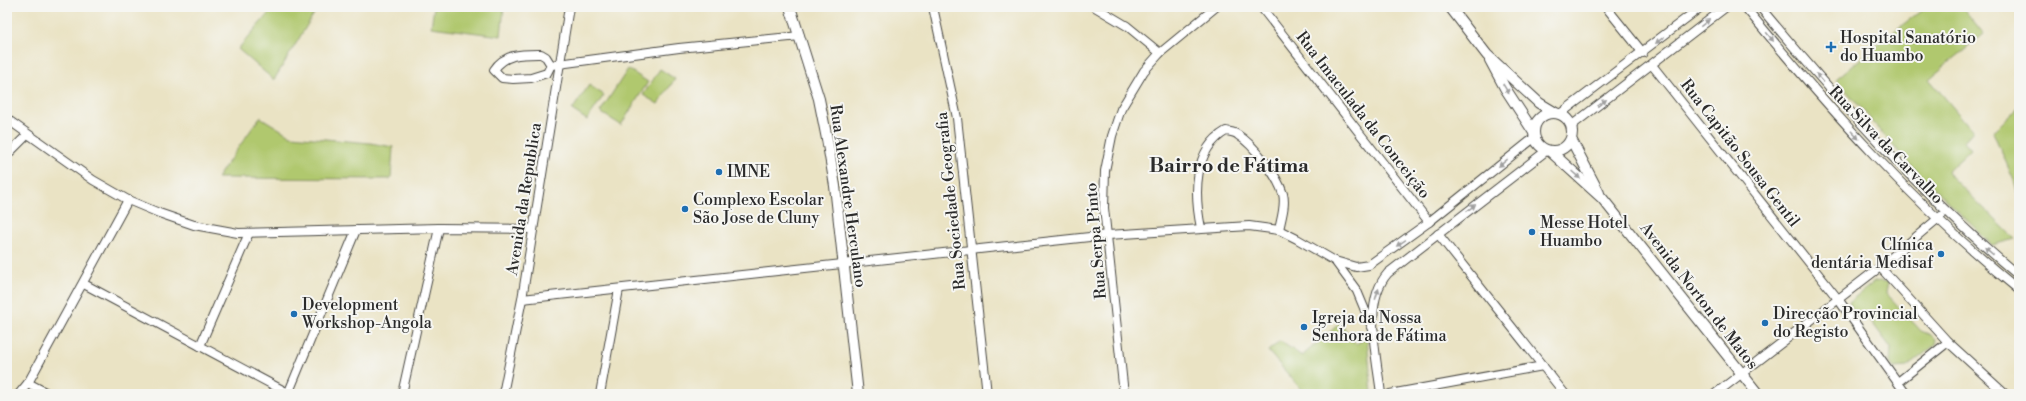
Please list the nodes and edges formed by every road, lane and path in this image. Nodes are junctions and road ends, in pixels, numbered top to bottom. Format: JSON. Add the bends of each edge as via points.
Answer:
{"nodes":[{"id":1,"x":569,"y":7,"type":"edge"},
{"id":2,"x":933,"y":7,"type":"edge"},
{"id":3,"x":1095,"y":7,"type":"edge"},
{"id":4,"x":1216,"y":7,"type":"edge"},
{"id":5,"x":1261,"y":7,"type":"edge"},
{"id":6,"x":1450,"y":7,"type":"edge"},
{"id":7,"x":1606,"y":7,"type":"edge"},
{"id":8,"x":1701,"y":7,"type":"edge"},
{"id":9,"x":1726,"y":7,"type":"edge"},
{"id":10,"x":1745,"y":7,"type":"edge"},
{"id":11,"x":1760,"y":7,"type":"edge"},
{"id":12,"x":791,"y":8,"type":"edge"},
{"id":13,"x":800,"y":36,"type":"junction"},
{"id":14,"x":1160,"y":53,"type":"junction"},
{"id":15,"x":1643,"y":53,"type":"junction"},
{"id":16,"x":1487,"y":55,"type":"junction"},
{"id":17,"x":1652,"y":64,"type":"junction"},
{"id":18,"x":551,"y":65,"type":"junction"},
{"id":19,"x":560,"y":65,"type":"junction"},
{"id":20,"x":1557,"y":113,"type":"junction"},
{"id":21,"x":1852,"y":114,"type":"junction"},
{"id":22,"x":7,"y":119,"type":"edge"},
{"id":23,"x":1842,"y":122,"type":"junction"},
{"id":24,"x":1571,"y":126,"type":"junction"},
{"id":25,"x":27,"y":135,"type":"junction"},
{"id":26,"x":1533,"y":135,"type":"junction"},
{"id":27,"x":1571,"y":139,"type":"junction"},
{"id":28,"x":1548,"y":151,"type":"junction"},
{"id":29,"x":7,"y":154,"type":"edge"},
{"id":30,"x":1896,"y":162,"type":"junction"},
{"id":31,"x":1888,"y":169,"type":"junction"},
{"id":32,"x":1602,"y":198,"type":"junction"},
{"id":33,"x":128,"y":200,"type":"junction"},
{"id":34,"x":1946,"y":212,"type":"junction"},
{"id":35,"x":1937,"y":219,"type":"junction"},
{"id":36,"x":1429,"y":222,"type":"junction"},
{"id":37,"x":438,"y":228,"type":"junction"},
{"id":38,"x":1201,"y":228,"type":"junction"},
{"id":39,"x":533,"y":229,"type":"junction"},
{"id":40,"x":356,"y":230,"type":"junction"},
{"id":41,"x":1279,"y":230,"type":"junction"},
{"id":42,"x":249,"y":233,"type":"junction"},
{"id":43,"x":1438,"y":234,"type":"junction"},
{"id":44,"x":1108,"y":235,"type":"junction"},
{"id":45,"x":970,"y":250,"type":"junction"},
{"id":46,"x":1335,"y":262,"type":"junction"},
{"id":47,"x":843,"y":263,"type":"junction"},
{"id":48,"x":1880,"y":267,"type":"junction"},
{"id":49,"x":2019,"y":276,"type":"edge"},
{"id":50,"x":84,"y":284,"type":"junction"},
{"id":51,"x":619,"y":289,"type":"junction"},
{"id":52,"x":2019,"y":290,"type":"edge"},
{"id":53,"x":522,"y":299,"type":"junction"},
{"id":54,"x":1838,"y":299,"type":"junction"},
{"id":55,"x":1374,"y":332,"type":"junction"},
{"id":56,"x":1948,"y":342,"type":"junction"},
{"id":57,"x":200,"y":346,"type":"junction"},
{"id":58,"x":1543,"y":366,"type":"junction"},
{"id":59,"x":1741,"y":374,"type":"junction"},
{"id":60,"x":1898,"y":382,"type":"junction"},
{"id":61,"x":28,"y":383,"type":"junction"},
{"id":62,"x":19,"y":394,"type":"edge"},
{"id":63,"x":49,"y":394,"type":"edge"},
{"id":64,"x":288,"y":394,"type":"edge"},
{"id":65,"x":402,"y":394,"type":"edge"},
{"id":66,"x":503,"y":394,"type":"edge"},
{"id":67,"x":600,"y":394,"type":"edge"},
{"id":68,"x":858,"y":394,"type":"edge"},
{"id":69,"x":987,"y":394,"type":"edge"},
{"id":70,"x":1124,"y":394,"type":"edge"},
{"id":71,"x":1381,"y":394,"type":"edge"},
{"id":72,"x":1390,"y":394,"type":"edge"},
{"id":73,"x":1565,"y":394,"type":"edge"},
{"id":74,"x":1715,"y":394,"type":"edge"},
{"id":75,"x":1758,"y":394,"type":"edge"},
{"id":76,"x":1906,"y":394,"type":"edge"},
{"id":77,"x":2005,"y":394,"type":"edge"}],
"edges":[{"from":1,"to":19,"type":"street","name":"Avenida da Republica"},
{"from":2,"to":45,"type":"street","name":"Rua Sociedade Geografia","via":[[956,118]]},
{"from":3,"to":14,"type":"street","via":[[1127,26]]},
{"from":4,"to":14,"type":"street","name":"Rua Serpa Pinto"},
{"from":5,"to":36,"type":"street","name":"Rua Imaculada da Conceição"},
{"from":6,"to":16,"type":"main road"},
{"from":7,"to":15,"type":"street"},
{"from":8,"to":15,"type":"street","one_way":true},
{"from":17,"to":9,"type":"street","one_way":true},
{"from":10,"to":23,"type":"street","name":"Rua Silva da Carvalho","one_way":true},
{"from":21,"to":11,"type":"street","name":"Rua Silva da Carvalho","one_way":true},
{"from":12,"to":13,"type":"main road","name":"Rua Alexandre Herculano"},
{"from":13,"to":19,"type":"street","via":[[679,48]]},
{"from":13,"to":47,"type":"main road","name":"Rua Alexandre Herculano","via":[[819,99],[827,139]]},
{"from":14,"to":44,"type":"street","name":"Rua Serpa Pinto","via":[[1144,71],[1121,109],[1112,136],[1104,187]]},
{"from":15,"to":20,"type":"street"},
{"from":16,"to":20,"type":"main road","via":[[1539,102]]},
{"from":16,"to":26,"type":"main road","one_way":true},
{"from":24,"to":17,"type":"street","one_way":true},
{"from":17,"to":54,"type":"street","name":"Rua Capitão Sousa Gentil"},
{"from":18,"to":18,"type":"street","via":[[541,54],[520,55],[499,61],[494,70],[502,78],[531,78],[548,73]]},
{"from":18,"to":19,"type":"street"},
{"from":19,"to":39,"type":"street","name":"Avenida da Republica"},
{"from":20,"to":24,"type":"main road","via":[[1569,121]]},
{"from":20,"to":26,"type":"main road","via":[[1546,113],[1540,117],[1535,123]]},
{"from":21,"to":23,"type":"street"},
{"from":21,"to":30,"type":"street","name":"Rua Silva da Carvalho"},
{"from":22,"to":25,"type":"street"},
{"from":23,"to":31,"type":"street","name":"Rua Silva da Carvalho","one_way":true},
{"from":24,"to":27,"type":"main road"},
{"from":25,"to":29,"type":"street"},
{"from":25,"to":33,"type":"street","via":[[93,180]]},
{"from":26,"to":28,"type":"main road"},
{"from":26,"to":36,"type":"street","one_way":true},
{"from":27,"to":28,"type":"main road","via":[[1560,149]]},
{"from":27,"to":32,"type":"main road","name":"Avenida Norton de Matos"},
{"from":28,"to":32,"type":"main road","name":"Avenida Norton de Matos","one_way":true},
{"from":43,"to":28,"type":"street","one_way":true},
{"from":30,"to":31,"type":"street"},
{"from":30,"to":34,"type":"street","name":"Rua Silva da Carvalho"},
{"from":31,"to":35,"type":"street","name":"Rua Silva da Carvalho"},
{"from":32,"to":59,"type":"main road","name":"Avenida Norton de Matos"},
{"from":33,"to":42,"type":"street","via":[[194,225]]},
{"from":33,"to":50,"type":"street"},
{"from":34,"to":35,"type":"street"},
{"from":49,"to":34,"type":"street","name":"Rua Silva da Carvalho","one_way":true},
{"from":35,"to":48,"type":"street"},
{"from":35,"to":52,"type":"street","name":"Rua Silva da Carvalho"},
{"from":36,"to":46,"type":"street","one_way":true,"via":[[1369,265],[1356,267]]},
{"from":37,"to":39,"type":"street"},
{"from":37,"to":40,"type":"street"},
{"from":37,"to":65,"type":"street"},
{"from":38,"to":41,"type":"street","via":[[1249,226]]},
{"from":38,"to":41,"type":"street","via":[[1198,176],[1209,145],[1215,137],[1226,131],[1237,134],[1256,151],[1278,182],[1283,194],[1284,210]]},
{"from":38,"to":44,"type":"street"},
{"from":39,"to":53,"type":"street","name":"Avenida da Republica"},
{"from":40,"to":42,"type":"street"},
{"from":40,"to":64,"type":"street"},
{"from":41,"to":46,"type":"street"},
{"from":42,"to":57,"type":"street"},
{"from":55,"to":43,"type":"street","one_way":true,"via":[[1375,299],[1382,280]]},
{"from":43,"to":58,"type":"street"},
{"from":44,"to":45,"type":"street"},
{"from":44,"to":70,"type":"street","name":"Rua Serpa Pinto"},
{"from":45,"to":47,"type":"street"},
{"from":45,"to":69,"type":"street","name":"Rua Sociedade Geografia"},
{"from":46,"to":55,"type":"street","via":[[1357,291]]},
{"from":47,"to":51,"type":"street"},
{"from":47,"to":68,"type":"main road","name":"Rua Alexandre Herculano"},
{"from":48,"to":54,"type":"street"},
{"from":48,"to":56,"type":"street"},
{"from":50,"to":57,"type":"street"},
{"from":50,"to":61,"type":"street"},
{"from":51,"to":53,"type":"street"},
{"from":51,"to":67,"type":"street"},
{"from":53,"to":66,"type":"street","name":"Avenida da Republica"},
{"from":54,"to":59,"type":"street"},
{"from":54,"to":60,"type":"street","name":"Rua Capitão Sousa Gentil"},
{"from":55,"to":71,"type":"street"},
{"from":56,"to":60,"type":"street"},
{"from":56,"to":77,"type":"street"},
{"from":57,"to":64,"type":"street"},
{"from":58,"to":72,"type":"street"},
{"from":58,"to":73,"type":"street"},
{"from":59,"to":74,"type":"street"},
{"from":59,"to":75,"type":"main road","name":"Avenida Norton de Matos"},
{"from":60,"to":76,"type":"street","name":"Rua Capitão Sousa Gentil"},
{"from":61,"to":62,"type":"street"},
{"from":61,"to":63,"type":"street"}]}
